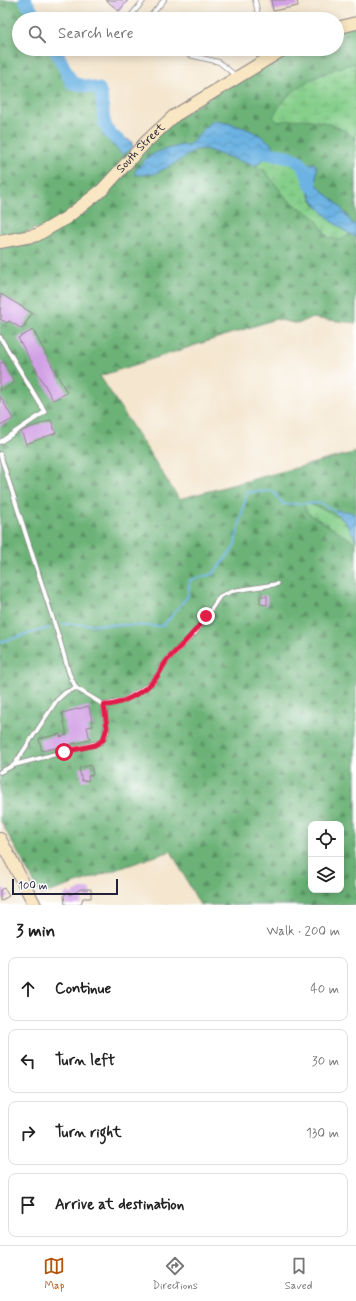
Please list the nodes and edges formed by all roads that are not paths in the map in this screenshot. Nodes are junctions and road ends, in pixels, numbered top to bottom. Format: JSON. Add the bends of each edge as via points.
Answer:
{"nodes":[{"id":1,"x":144,"y":0,"type":"edge"},
{"id":2,"x":164,"y":0,"type":"edge"},
{"id":3,"x":256,"y":0,"type":"edge"},
{"id":4,"x":134,"y":12,"type":"edge"},
{"id":5,"x":154,"y":12,"type":"edge"},
{"id":6,"x":258,"y":12,"type":"edge"},
{"id":7,"x":356,"y":24,"type":"edge"},
{"id":8,"x":344,"y":27,"type":"edge"},
{"id":9,"x":193,"y":56,"type":"edge"},
{"id":10,"x":270,"y":56,"type":"edge"},
{"id":11,"x":237,"y":76,"type":"junction"},
{"id":12,"x":0,"y":242,"type":"edge"},
{"id":13,"x":0,"y":337,"type":"edge"},
{"id":14,"x":0,"y":442,"type":"edge"},
{"id":15,"x":0,"y":454,"type":"edge"},
{"id":16,"x":277,"y":584,"type":"dead end"},
{"id":17,"x":76,"y":688,"type":"junction"},
{"id":18,"x":104,"y":705,"type":"junction"},
{"id":19,"x":14,"y":765,"type":"junction"},
{"id":20,"x":0,"y":772,"type":"edge"},
{"id":21,"x":0,"y":839,"type":"edge"},
{"id":22,"x":35,"y":905,"type":"edge"}],
"edges":[{"from":1,"to":4,"type":"lane"},
{"from":2,"to":5,"type":"lane"},
{"from":3,"to":6,"type":"lane"},
{"from":7,"to":8,"type":"street"},
{"from":9,"to":11,"type":"lane","via":[[219,62]]},
{"from":10,"to":11,"type":"street","name":"South Street"},
{"from":11,"to":12,"type":"street","name":"South Street","via":[[164,124],[102,190],[66,218],[37,235]]},
{"from":13,"to":14,"type":"lane","via":[[45,412]]},
{"from":15,"to":17,"type":"lane","via":[[67,668]]},
{"from":16,"to":18,"type":"lane","via":[[236,590],[220,596],[198,630],[167,660],[153,682],[123,701]]},
{"from":17,"to":18,"type":"lane"},
{"from":17,"to":19,"type":"lane","via":[[57,700]]},
{"from":18,"to":19,"type":"lane","via":[[107,732],[101,742]]},
{"from":19,"to":20,"type":"lane"},
{"from":21,"to":22,"type":"street"}]}
